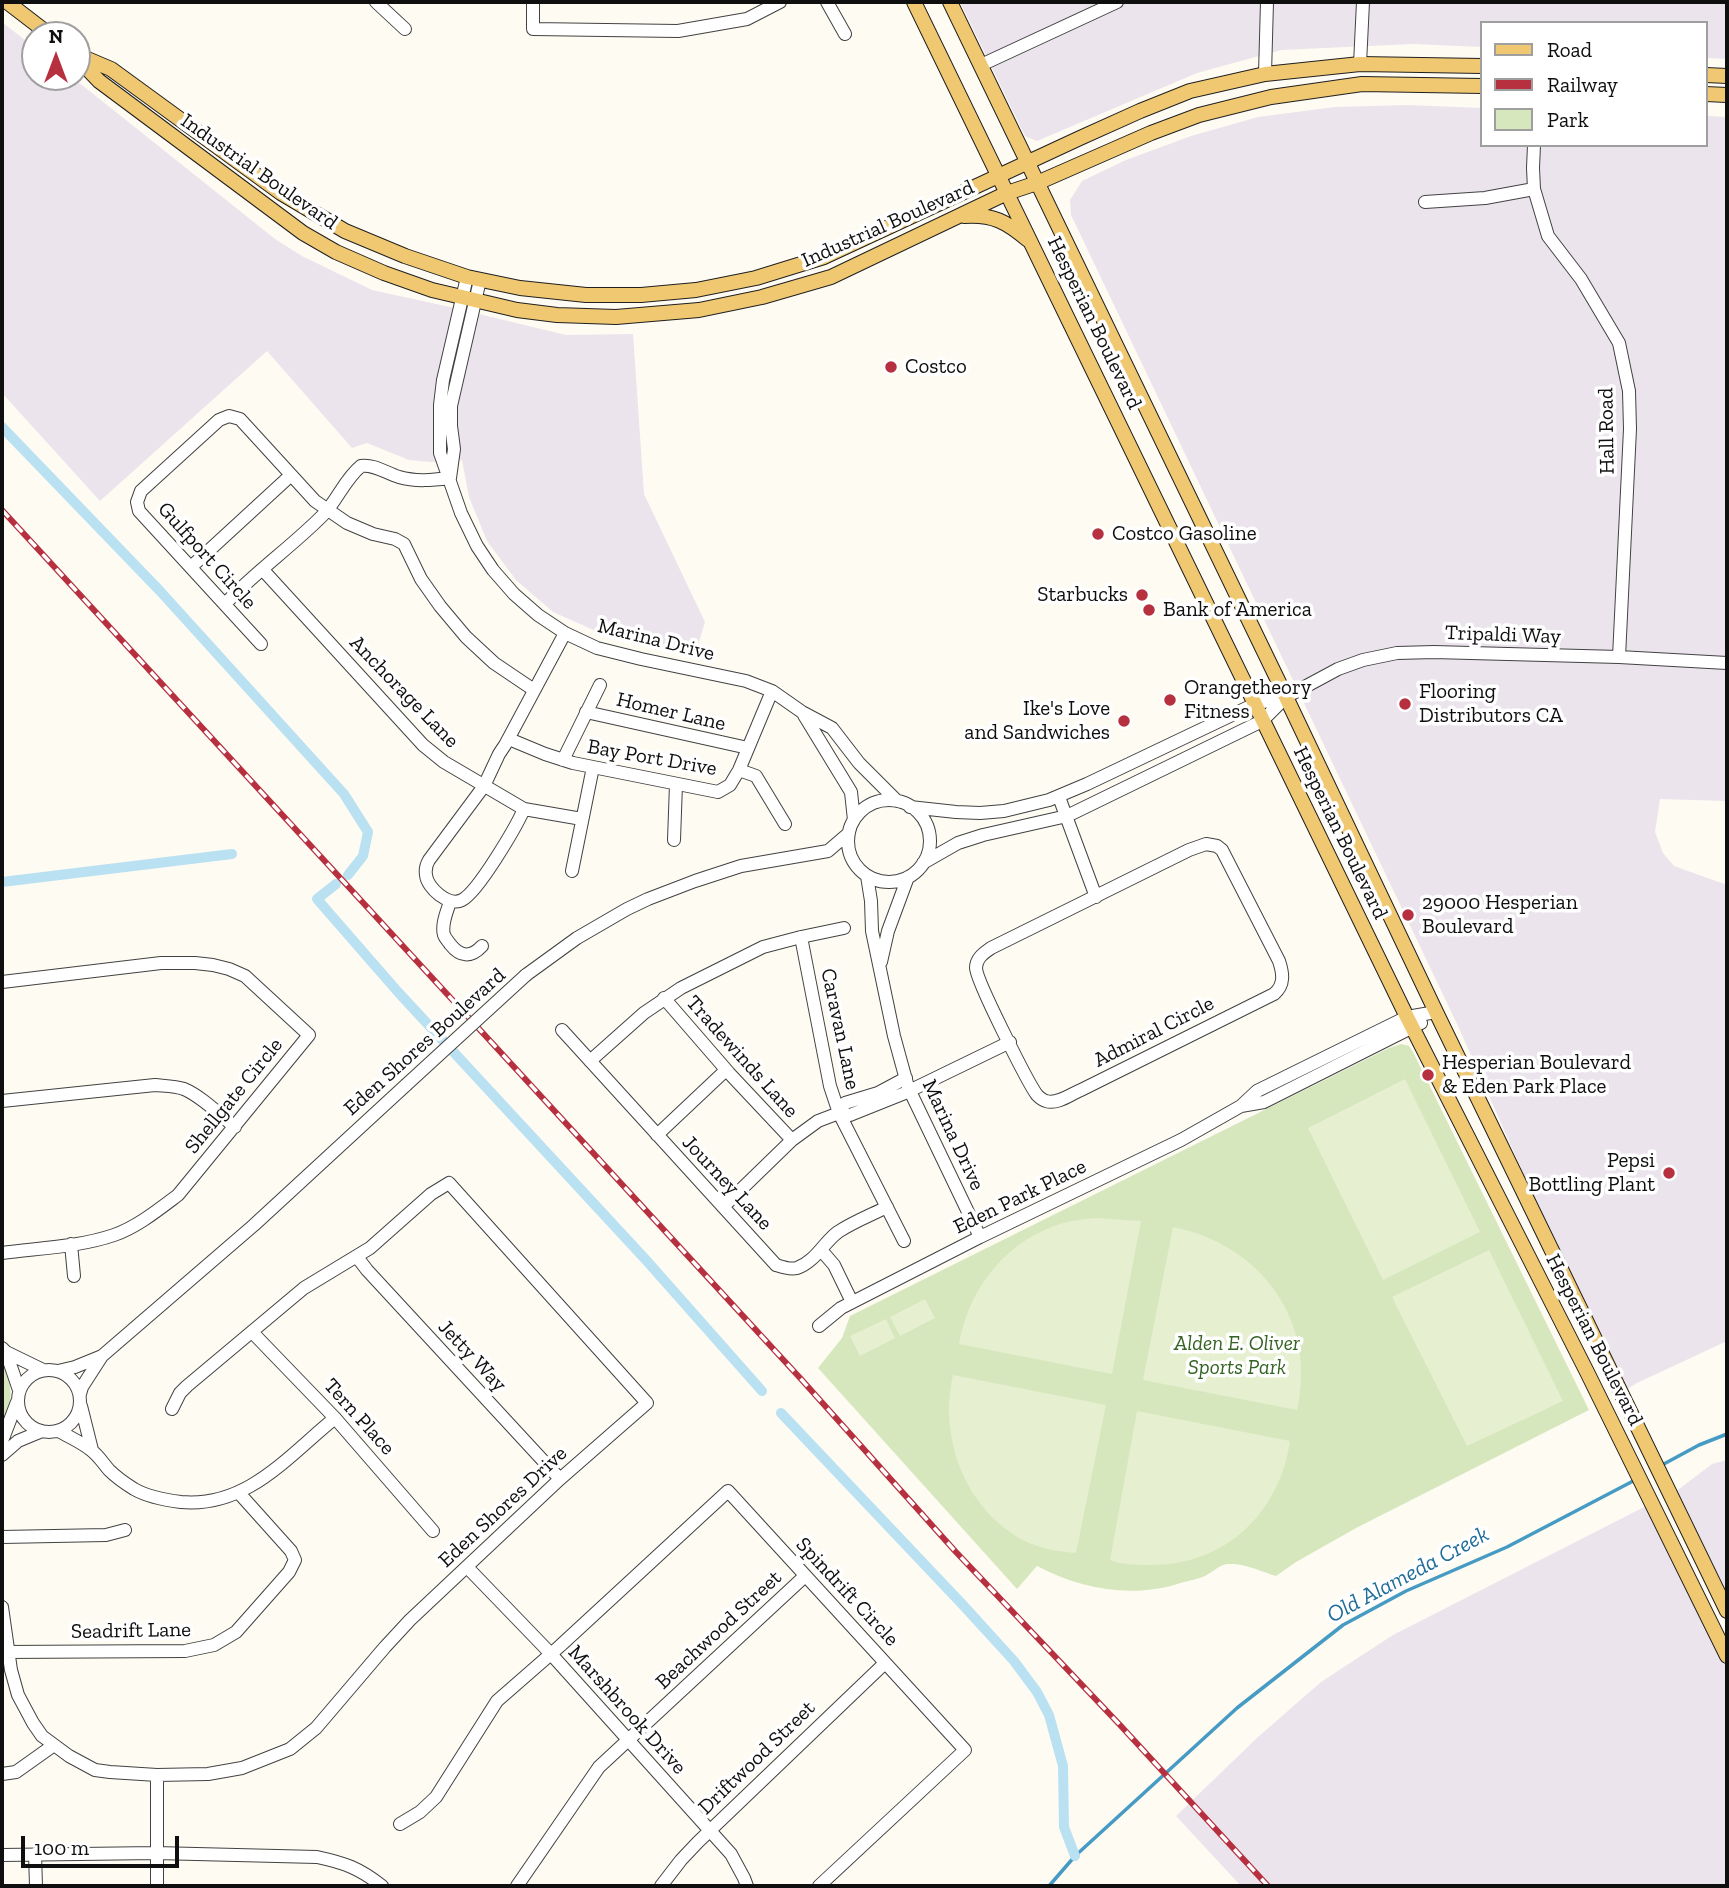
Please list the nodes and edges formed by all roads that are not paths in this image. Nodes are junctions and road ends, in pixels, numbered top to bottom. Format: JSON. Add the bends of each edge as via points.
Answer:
{"nodes":[{"id":1,"x":8,"y":2,"type":"edge"},
{"id":2,"x":533,"y":2,"type":"edge"},
{"id":3,"x":780,"y":2,"type":"edge"},
{"id":4,"x":827,"y":2,"type":"edge"},
{"id":5,"x":914,"y":2,"type":"edge"},
{"id":6,"x":950,"y":2,"type":"edge"},
{"id":7,"x":1117,"y":2,"type":"edge"},
{"id":8,"x":1267,"y":2,"type":"edge"},
{"id":9,"x":1363,"y":2,"type":"edge"},
{"id":10,"x":380,"y":3,"type":"edge"},
{"id":11,"x":32,"y":21,"type":"edge"},
{"id":12,"x":405,"y":29,"type":"dead end"},
{"id":13,"x":845,"y":34,"type":"dead end"},
{"id":14,"x":91,"y":61,"type":"edge"},
{"id":15,"x":1360,"y":64,"type":"junction"},
{"id":16,"x":981,"y":65,"type":"junction"},
{"id":17,"x":1480,"y":66,"type":"edge"},
{"id":18,"x":91,"y":72,"type":"edge"},
{"id":19,"x":1265,"y":74,"type":"junction"},
{"id":20,"x":1708,"y":75,"type":"edge"},
{"id":21,"x":1727,"y":76,"type":"edge"},
{"id":22,"x":1480,"y":86,"type":"edge"},
{"id":23,"x":1708,"y":94,"type":"edge"},
{"id":24,"x":1727,"y":95,"type":"edge"},
{"id":25,"x":1534,"y":147,"type":"edge"},
{"id":26,"x":1027,"y":162,"type":"junction"},
{"id":27,"x":999,"y":176,"type":"junction"},
{"id":28,"x":1037,"y":183,"type":"junction"},
{"id":29,"x":1534,"y":189,"type":"junction"},
{"id":30,"x":1007,"y":193,"type":"junction"},
{"id":31,"x":1425,"y":202,"type":"dead end"},
{"id":32,"x":960,"y":216,"type":"junction"},
{"id":33,"x":1032,"y":244,"type":"junction"},
{"id":34,"x":474,"y":278,"type":"junction"},
{"id":35,"x":469,"y":300,"type":"junction"},
{"id":36,"x":290,"y":476,"type":"junction"},
{"id":37,"x":450,"y":478,"type":"junction"},
{"id":38,"x":327,"y":510,"type":"junction"},
{"id":39,"x":191,"y":567,"type":"junction"},
{"id":40,"x":262,"y":570,"type":"junction"},
{"id":41,"x":225,"y":604,"type":"junction"},
{"id":42,"x":565,"y":633,"type":"junction"},
{"id":43,"x":261,"y":644,"type":"dead end"},
{"id":44,"x":1619,"y":657,"type":"junction"},
{"id":45,"x":1727,"y":663,"type":"edge"},
{"id":46,"x":600,"y":685,"type":"dead end"},
{"id":47,"x":534,"y":690,"type":"junction"},
{"id":48,"x":772,"y":691,"type":"junction"},
{"id":49,"x":1286,"y":697,"type":"junction"},
{"id":50,"x":1255,"y":704,"type":"junction"},
{"id":51,"x":586,"y":712,"type":"junction"},
{"id":52,"x":802,"y":712,"type":"junction"},
{"id":53,"x":1262,"y":721,"type":"junction"},
{"id":54,"x":509,"y":739,"type":"junction"},
{"id":55,"x":748,"y":748,"type":"junction"},
{"id":56,"x":563,"y":760,"type":"junction"},
{"id":57,"x":593,"y":767,"type":"junction"},
{"id":58,"x":739,"y":770,"type":"junction"},
{"id":59,"x":676,"y":784,"type":"junction"},
{"id":60,"x":484,"y":786,"type":"junction"},
{"id":61,"x":1059,"y":797,"type":"junction"},
{"id":62,"x":897,"y":802,"type":"junction"},
{"id":63,"x":910,"y":807,"type":"junction"},
{"id":64,"x":524,"y":809,"type":"junction"},
{"id":65,"x":1067,"y":816,"type":"junction"},
{"id":66,"x":582,"y":819,"type":"junction"},
{"id":67,"x":854,"y":820,"type":"junction"},
{"id":68,"x":785,"y":824,"type":"dead end"},
{"id":69,"x":849,"y":833,"type":"junction"},
{"id":70,"x":674,"y":840,"type":"dead end"},
{"id":71,"x":828,"y":851,"type":"junction"},
{"id":72,"x":923,"y":863,"type":"junction"},
{"id":73,"x":857,"y":866,"type":"junction"},
{"id":74,"x":572,"y":871,"type":"dead end"},
{"id":75,"x":867,"y":876,"type":"junction"},
{"id":76,"x":908,"y":877,"type":"junction"},
{"id":77,"x":1096,"y":897,"type":"junction"},
{"id":78,"x":450,"y":902,"type":"junction"},
{"id":79,"x":844,"y":928,"type":"dead end"},
{"id":80,"x":801,"y":937,"type":"junction"},
{"id":81,"x":482,"y":946,"type":"dead end"},
{"id":82,"x":880,"y":965,"type":"junction"},
{"id":83,"x":2,"y":982,"type":"edge"},
{"id":84,"x":664,"y":998,"type":"junction"},
{"id":85,"x":1436,"y":1013,"type":"junction"},
{"id":86,"x":1410,"y":1023,"type":"junction"},
{"id":87,"x":562,"y":1030,"type":"dead end"},
{"id":88,"x":1010,"y":1042,"type":"junction"},
{"id":89,"x":590,"y":1061,"type":"junction"},
{"id":90,"x":726,"y":1070,"type":"junction"},
{"id":91,"x":906,"y":1078,"type":"junction"},
{"id":92,"x":910,"y":1091,"type":"junction"},
{"id":93,"x":2,"y":1101,"type":"edge"},
{"id":94,"x":839,"y":1113,"type":"junction"},
{"id":95,"x":235,"y":1126,"type":"junction"},
{"id":96,"x":657,"y":1135,"type":"junction"},
{"id":97,"x":792,"y":1140,"type":"junction"},
{"id":98,"x":1473,"y":1147,"type":"junction"},
{"id":99,"x":1510,"y":1164,"type":"junction"},
{"id":100,"x":723,"y":1207,"type":"junction"},
{"id":101,"x":887,"y":1207,"type":"junction"},
{"id":102,"x":980,"y":1237,"type":"junction"},
{"id":103,"x":904,"y":1241,"type":"dead end"},
{"id":104,"x":71,"y":1244,"type":"junction"},
{"id":105,"x":821,"y":1251,"type":"junction"},
{"id":106,"x":2,"y":1253,"type":"edge"},
{"id":107,"x":357,"y":1257,"type":"junction"},
{"id":108,"x":74,"y":1276,"type":"dead end"},
{"id":109,"x":852,"y":1303,"type":"junction"},
{"id":110,"x":819,"y":1326,"type":"dead end"},
{"id":111,"x":252,"y":1332,"type":"junction"},
{"id":112,"x":4,"y":1350,"type":"edge"},
{"id":113,"x":102,"y":1356,"type":"junction"},
{"id":114,"x":43,"y":1370,"type":"junction"},
{"id":115,"x":58,"y":1371,"type":"junction"},
{"id":116,"x":18,"y":1396,"type":"junction"},
{"id":117,"x":80,"y":1399,"type":"junction"},
{"id":118,"x":172,"y":1409,"type":"dead end"},
{"id":119,"x":335,"y":1418,"type":"junction"},
{"id":120,"x":59,"y":1431,"type":"junction"},
{"id":121,"x":41,"y":1432,"type":"junction"},
{"id":122,"x":2,"y":1441,"type":"edge"},
{"id":123,"x":92,"y":1450,"type":"junction"},
{"id":124,"x":2,"y":1455,"type":"edge"},
{"id":125,"x":560,"y":1479,"type":"junction"},
{"id":126,"x":239,"y":1493,"type":"junction"},
{"id":127,"x":125,"y":1530,"type":"dead end"},
{"id":128,"x":433,"y":1531,"type":"dead end"},
{"id":129,"x":2,"y":1537,"type":"edge"},
{"id":130,"x":467,"y":1567,"type":"junction"},
{"id":131,"x":805,"y":1576,"type":"junction"},
{"id":132,"x":2,"y":1607,"type":"edge"},
{"id":133,"x":1727,"y":1611,"type":"edge"},
{"id":134,"x":5,"y":1652,"type":"edge"},
{"id":135,"x":551,"y":1654,"type":"junction"},
{"id":136,"x":1727,"y":1656,"type":"edge"},
{"id":137,"x":885,"y":1663,"type":"junction"},
{"id":138,"x":629,"y":1741,"type":"junction"},
{"id":139,"x":54,"y":1745,"type":"junction"},
{"id":140,"x":2,"y":1774,"type":"edge"},
{"id":141,"x":157,"y":1775,"type":"junction"},
{"id":142,"x":400,"y":1824,"type":"dead end"},
{"id":143,"x":709,"y":1831,"type":"junction"},
{"id":144,"x":156,"y":1853,"type":"junction"},
{"id":145,"x":35,"y":1854,"type":"junction"},
{"id":146,"x":2,"y":1855,"type":"edge"},
{"id":147,"x":36,"y":1886,"type":"edge"},
{"id":148,"x":157,"y":1886,"type":"edge"},
{"id":149,"x":382,"y":1886,"type":"edge"},
{"id":150,"x":517,"y":1886,"type":"edge"},
{"id":151,"x":661,"y":1886,"type":"edge"},
{"id":152,"x":747,"y":1886,"type":"edge"},
{"id":153,"x":819,"y":1886,"type":"edge"}],
"edges":[{"from":1,"to":11,"type":"main road"},
{"from":2,"to":3,"type":"street","via":[[533,29],[678,32],[747,19]]},
{"from":4,"to":13,"type":"street"},
{"from":5,"to":27,"type":"main road","name":"Hesperian Boulevard"},
{"from":6,"to":16,"type":"main road","name":"Hesperian Boulevard"},
{"from":7,"to":16,"type":"street"},
{"from":8,"to":19,"type":"street"},
{"from":9,"to":15,"type":"street"},
{"from":10,"to":12,"type":"street"},
{"from":14,"to":34,"type":"main road","name":"Industrial Boulevard","via":[[111,69],[281,193],[345,230]]},
{"from":15,"to":17,"type":"main road","name":"Industrial Boulevard"},
{"from":15,"to":19,"type":"main road","name":"Industrial Boulevard"},
{"from":16,"to":26,"type":"main road","name":"Hesperian Boulevard"},
{"from":18,"to":35,"type":"main road","name":"Industrial Boulevard","via":[[303,233],[383,273]]},
{"from":19,"to":26,"type":"main road","name":"Industrial Boulevard","via":[[1190,91]]},
{"from":20,"to":21,"type":"main road"},
{"from":22,"to":28,"type":"main road","name":"Industrial Boulevard","via":[[1362,84],[1271,97],[1199,115]]},
{"from":23,"to":24,"type":"main road"},
{"from":25,"to":29,"type":"street","name":"Hall Road"},
{"from":26,"to":27,"type":"main road","name":"Industrial Boulevard"},
{"from":26,"to":28,"type":"main road","name":"Hesperian Boulevard"},
{"from":27,"to":30,"type":"main road","name":"Hesperian Boulevard"},
{"from":27,"to":34,"type":"main road","name":"Industrial Boulevard","via":[[824,257],[696,290],[586,295]]},
{"from":28,"to":30,"type":"main road","name":"Industrial Boulevard"},
{"from":28,"to":49,"type":"main road","name":"Hesperian Boulevard"},
{"from":29,"to":31,"type":"street"},
{"from":29,"to":44,"type":"street","name":"Hall Road","via":[[1548,236],[1581,279],[1619,343],[1629,391]]},
{"from":30,"to":32,"type":"main road","name":"Industrial Boulevard"},
{"from":30,"to":33,"type":"main road","name":"Hesperian Boulevard"},
{"from":32,"to":33,"type":"main road","via":[[996,219]]},
{"from":32,"to":35,"type":"main road","name":"Industrial Boulevard","via":[[831,277],[699,310],[586,317]]},
{"from":33,"to":50,"type":"main road","name":"Hesperian Boulevard"},
{"from":34,"to":35,"type":"street","name":"Marina Drive"},
{"from":35,"to":37,"type":"street","name":"Marina Drive","via":[[451,406],[454,449]]},
{"from":36,"to":38,"type":"street","name":"Gulfport Circle"},
{"from":36,"to":39,"type":"street"},
{"from":36,"to":39,"type":"street","name":"Gulfport Circle","via":[[240,419],[229,416],[141,491],[139,511]]},
{"from":37,"to":38,"type":"street","via":[[422,481],[363,465]]},
{"from":37,"to":42,"type":"street","name":"Marina Drive","via":[[461,513],[493,570],[513,594]]},
{"from":38,"to":40,"type":"street"},
{"from":38,"to":47,"type":"street","name":"Gulfport Circle","via":[[347,523],[404,544],[421,579],[467,637],[494,663]]},
{"from":39,"to":41,"type":"street","name":"Gulfport Circle"},
{"from":40,"to":41,"type":"street"},
{"from":40,"to":60,"type":"street","name":"Anchorage Lane","via":[[423,745]]},
{"from":41,"to":43,"type":"street","name":"Gulfport Circle"},
{"from":42,"to":47,"type":"street"},
{"from":42,"to":48,"type":"street","name":"Marina Drive","via":[[597,648],[746,681]]},
{"from":44,"to":45,"type":"street","name":"Tripaldi Way"},
{"from":44,"to":49,"type":"street","name":"Tripaldi Way","via":[[1396,653],[1352,664]]},
{"from":46,"to":51,"type":"street","name":"Homer Lane"},
{"from":47,"to":54,"type":"street"},
{"from":48,"to":52,"type":"street","name":"Marina Drive"},
{"from":48,"to":55,"type":"street","name":"Bay Port Drive"},
{"from":49,"to":50,"type":"street"},
{"from":49,"to":53,"type":"street"},
{"from":49,"to":85,"type":"main road","name":"Hesperian Boulevard"},
{"from":50,"to":53,"type":"main road","name":"Hesperian Boulevard"},
{"from":50,"to":61,"type":"street"},
{"from":51,"to":55,"type":"street","name":"Homer Lane"},
{"from":51,"to":56,"type":"street","name":"Homer Lane"},
{"from":52,"to":62,"type":"street","name":"Marina Drive","via":[[832,728]]},
{"from":52,"to":67,"type":"street","name":"Marina Drive","via":[[851,792]]},
{"from":53,"to":65,"type":"street"},
{"from":53,"to":86,"type":"main road","name":"Hesperian Boulevard"},
{"from":54,"to":56,"type":"street","name":"Bay Port Drive"},
{"from":54,"to":60,"type":"street"},
{"from":55,"to":58,"type":"street","name":"Bay Port Drive"},
{"from":56,"to":57,"type":"street","name":"Bay Port Drive"},
{"from":57,"to":59,"type":"street","name":"Bay Port Drive"},
{"from":57,"to":66,"type":"street"},
{"from":58,"to":59,"type":"street","name":"Bay Port Drive","via":[[719,792]]},
{"from":58,"to":68,"type":"street","via":[[756,776]]},
{"from":59,"to":70,"type":"street"},
{"from":60,"to":64,"type":"street","name":"Anchorage Lane"},
{"from":60,"to":78,"type":"street","via":[[426,865],[428,881]]},
{"from":61,"to":63,"type":"street","via":[[1004,811]]},
{"from":61,"to":65,"type":"street"},
{"from":62,"to":63,"type":"street"},
{"from":62,"to":67,"type":"street","via":[[873,804]]},
{"from":63,"to":72,"type":"street","via":[[928,829],[929,850]]},
{"from":64,"to":66,"type":"street","name":"Anchorage Lane"},
{"from":64,"to":78,"type":"street","via":[[476,885],[462,900]]},
{"from":65,"to":72,"type":"street","via":[[983,835]]},
{"from":65,"to":77,"type":"street"},
{"from":66,"to":74,"type":"street"},
{"from":67,"to":69,"type":"street"},
{"from":69,"to":71,"type":"street"},
{"from":69,"to":73,"type":"street","via":[[848,847]]},
{"from":71,"to":73,"type":"street"},
{"from":71,"to":113,"type":"street","name":"Eden Shores Boulevard","bridge":true,"via":[[741,866],[695,881],[648,899],[577,938],[526,975],[254,1225]]},
{"from":72,"to":76,"type":"street"},
{"from":73,"to":75,"type":"street"},
{"from":75,"to":76,"type":"street","via":[[887,882]]},
{"from":75,"to":82,"type":"street","name":"Marina Drive"},
{"from":76,"to":82,"type":"street","name":"Marina Drive"},
{"from":77,"to":88,"type":"street","name":"Admiral Circle","via":[[992,948],[978,960],[982,989]]},
{"from":77,"to":88,"type":"street","name":"Admiral Circle","via":[[1193,848],[1217,846],[1279,961],[1281,985],[1274,994],[1052,1102],[1037,1095]]},
{"from":78,"to":81,"type":"street","via":[[446,938],[463,955]]},
{"from":79,"to":80,"type":"street"},
{"from":80,"to":84,"type":"street","via":[[763,947]]},
{"from":80,"to":94,"type":"street","name":"Caravan Lane"},
{"from":82,"to":91,"type":"street","name":"Marina Drive"},
{"from":83,"to":95,"type":"street","name":"Shellgate Circle","via":[[169,963],[213,965],[245,976],[309,1035]]},
{"from":84,"to":89,"type":"street"},
{"from":84,"to":90,"type":"street","name":"Tradewinds Lane"},
{"from":85,"to":86,"type":"street","name":"Eden Park Place"},
{"from":85,"to":99,"type":"main road","name":"Hesperian Boulevard"},
{"from":86,"to":98,"type":"main road","name":"Hesperian Boulevard"},
{"from":86,"to":102,"type":"street","name":"Eden Park Place","via":[[1257,1091],[1241,1106],[1181,1140]]},
{"from":87,"to":89,"type":"street","name":"Journey Lane"},
{"from":88,"to":92,"type":"street"},
{"from":89,"to":96,"type":"street","name":"Journey Lane"},
{"from":90,"to":96,"type":"street"},
{"from":90,"to":97,"type":"street","name":"Tradewinds Lane"},
{"from":91,"to":92,"type":"street","name":"Marina Drive"},
{"from":91,"to":94,"type":"street","via":[[845,1103]]},
{"from":92,"to":94,"type":"street","via":[[850,1115]]},
{"from":92,"to":102,"type":"street","name":"Marina Drive"},
{"from":93,"to":95,"type":"street","via":[[155,1085],[177,1087]]},
{"from":94,"to":97,"type":"street"},
{"from":94,"to":101,"type":"street","name":"Caravan Lane"},
{"from":95,"to":104,"type":"street","name":"Shellgate Circle","via":[[178,1195],[154,1213],[116,1234]]},
{"from":96,"to":100,"type":"street","name":"Journey Lane"},
{"from":97,"to":100,"type":"street"},
{"from":98,"to":99,"type":"main road","via":[[1489,1164]]},
{"from":98,"to":136,"type":"main road","name":"Hesperian Boulevard"},
{"from":99,"to":133,"type":"main road","name":"Hesperian Boulevard"},
{"from":100,"to":105,"type":"street","name":"Journey Lane","via":[[776,1265],[797,1268]]},
{"from":101,"to":103,"type":"street","name":"Caravan Lane"},
{"from":101,"to":105,"type":"street","name":"Journey Lane","via":[[838,1232]]},
{"from":102,"to":109,"type":"street","name":"Eden Park Place"},
{"from":104,"to":106,"type":"street","name":"Shellgate Circle"},
{"from":104,"to":108,"type":"street"},
{"from":105,"to":109,"type":"street","via":[[834,1265]]},
{"from":107,"to":111,"type":"street","name":"Eden Shores Drive","via":[[304,1288]]},
{"from":107,"to":125,"type":"street","name":"Jetty Way"},
{"from":107,"to":125,"type":"street","name":"Eden Shores Drive","via":[[449,1183],[647,1403]]},
{"from":109,"to":110,"type":"street","name":"Eden Park Place"},
{"from":111,"to":118,"type":"street","name":"Eden Shores Drive","via":[[187,1386]]},
{"from":111,"to":119,"type":"street","name":"Tern Place"},
{"from":112,"to":114,"type":"street"},
{"from":112,"to":116,"type":"street"},
{"from":113,"to":115,"type":"street","name":"Eden Shores Boulevard"},
{"from":113,"to":117,"type":"street","name":"Eden Shores Boulevard"},
{"from":114,"to":115,"type":"street"},
{"from":114,"to":116,"type":"street","via":[[24,1381]]},
{"from":115,"to":117,"type":"street","via":[[72,1380]]},
{"from":116,"to":121,"type":"street","via":[[24,1421]]},
{"from":116,"to":122,"type":"street"},
{"from":117,"to":120,"type":"street","via":[[74,1421]]},
{"from":117,"to":123,"type":"street"},
{"from":119,"to":126,"type":"street"},
{"from":119,"to":128,"type":"street","name":"Tern Place"},
{"from":120,"to":121,"type":"street"},
{"from":120,"to":123,"type":"street"},
{"from":121,"to":124,"type":"street","via":[[18,1441]]},
{"from":123,"to":126,"type":"street","via":[[134,1489],[170,1501],[189,1503]]},
{"from":125,"to":130,"type":"street","name":"Eden Shores Drive"},
{"from":126,"to":134,"type":"street","name":"Seadrift Lane","via":[[295,1560],[236,1632],[214,1645],[185,1651]]},
{"from":127,"to":129,"type":"street","via":[[106,1535]]},
{"from":130,"to":135,"type":"street","name":"Marshbrook Drive"},
{"from":130,"to":141,"type":"street","name":"Eden Shores Drive","via":[[410,1620],[316,1728],[290,1749],[222,1772]]},
{"from":131,"to":135,"type":"street","name":"Spindrift Circle","via":[[728,1491]]},
{"from":131,"to":137,"type":"street","name":"Spindrift Circle"},
{"from":131,"to":138,"type":"street","name":"Beachwood Street"},
{"from":132,"to":134,"type":"street","name":"Eden Shores Drive"},
{"from":134,"to":139,"type":"street","name":"Eden Shores Drive","via":[[18,1695],[33,1723]]},
{"from":135,"to":138,"type":"street","name":"Marshbrook Drive"},
{"from":135,"to":142,"type":"street","via":[[496,1701],[436,1797]]},
{"from":137,"to":143,"type":"street","name":"Driftwood Street"},
{"from":137,"to":153,"type":"street","name":"Spindrift Circle","via":[[965,1750]]},
{"from":138,"to":143,"type":"street","name":"Marshbrook Drive"},
{"from":138,"to":150,"type":"street","name":"Beachwood Street","via":[[593,1774]]},
{"from":139,"to":140,"type":"street","via":[[16,1772]]},
{"from":139,"to":141,"type":"street","name":"Eden Shores Drive","via":[[95,1770]]},
{"from":141,"to":144,"type":"street"},
{"from":143,"to":151,"type":"street","name":"Driftwood Street"},
{"from":143,"to":152,"type":"street","name":"Marshbrook Drive","via":[[731,1854]]},
{"from":144,"to":145,"type":"street"},
{"from":144,"to":148,"type":"street"},
{"from":144,"to":149,"type":"street","via":[[317,1857],[364,1872]]},
{"from":145,"to":146,"type":"street"},
{"from":145,"to":147,"type":"street"}]}
